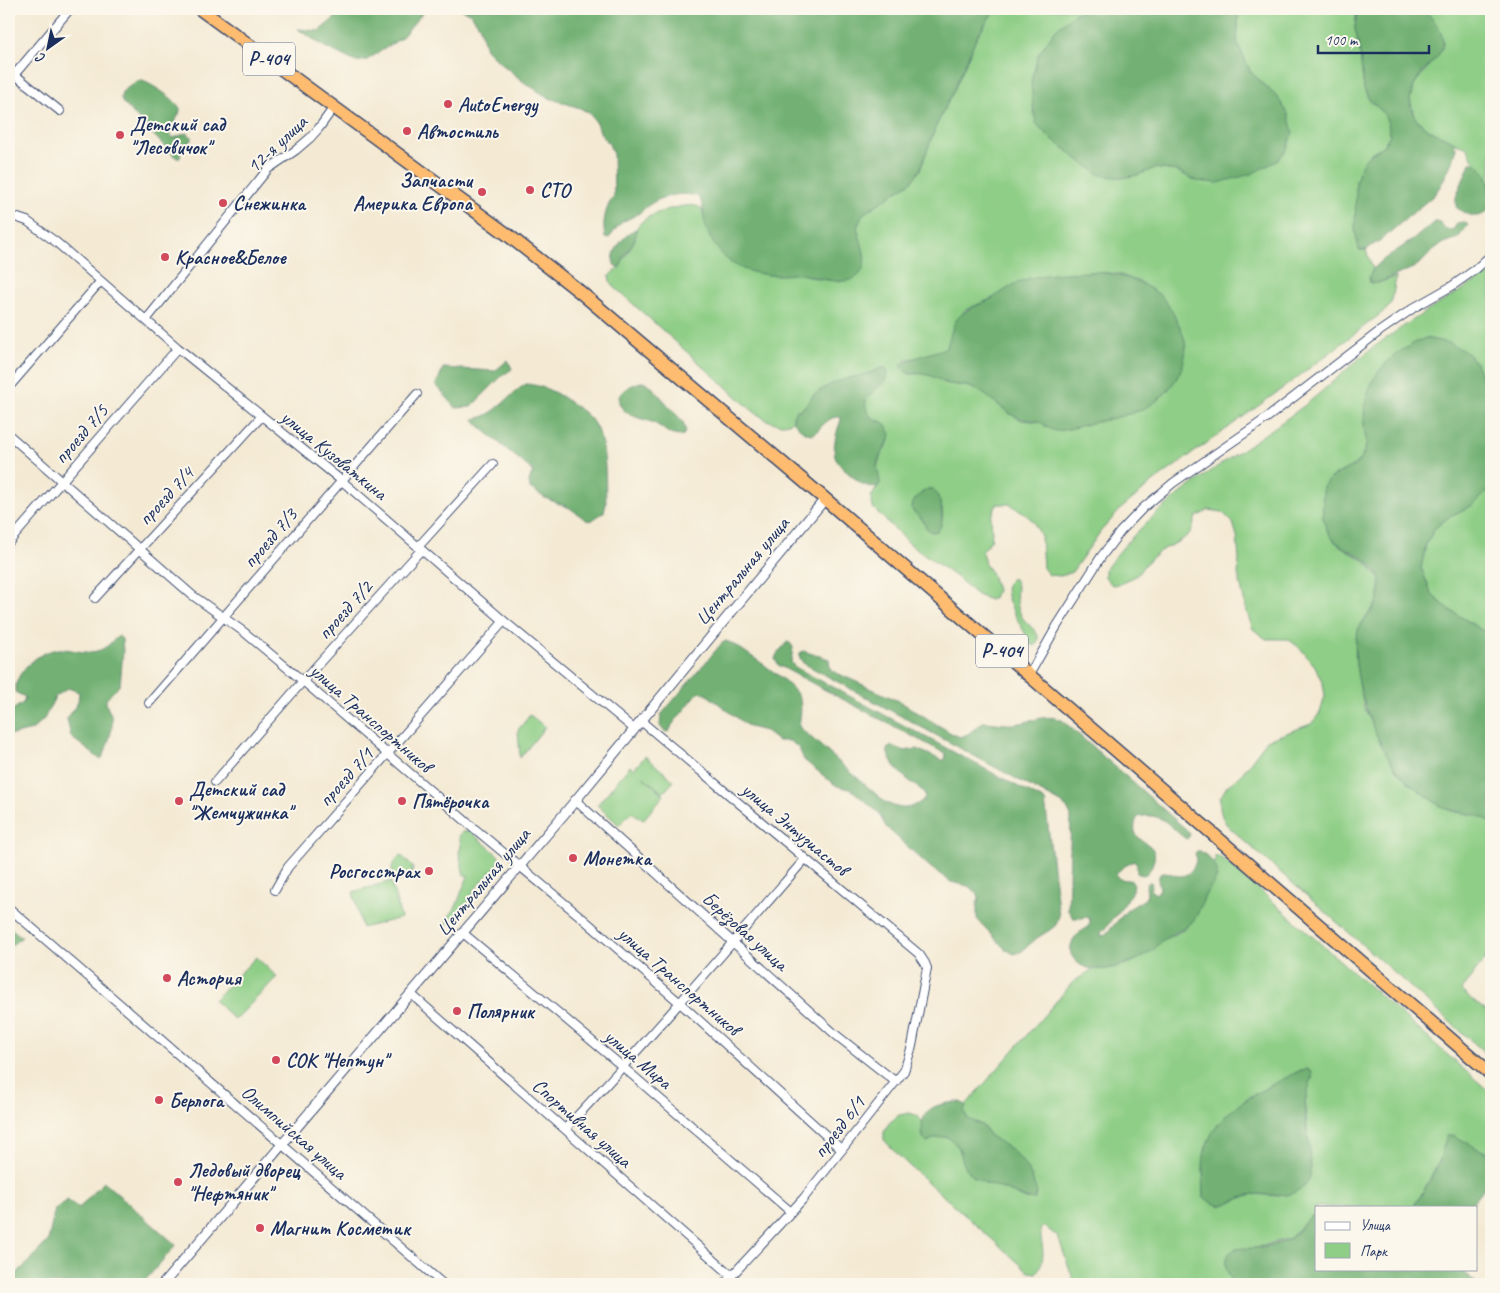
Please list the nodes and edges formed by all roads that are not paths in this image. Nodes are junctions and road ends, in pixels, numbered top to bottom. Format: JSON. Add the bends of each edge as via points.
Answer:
{"nodes":[{"id":1,"x":70,"y":9,"type":"edge"},
{"id":2,"x":200,"y":9,"type":"edge"},
{"id":3,"x":12,"y":72,"type":"edge"},
{"id":4,"x":9,"y":81,"type":"edge"},
{"id":5,"x":334,"y":107,"type":"junction"},
{"id":6,"x":60,"y":111,"type":"dead end"},
{"id":7,"x":11,"y":218,"type":"edge"},
{"id":8,"x":1491,"y":255,"type":"edge"},
{"id":9,"x":100,"y":282,"type":"junction"},
{"id":10,"x":146,"y":320,"type":"junction"},
{"id":11,"x":178,"y":348,"type":"junction"},
{"id":12,"x":9,"y":387,"type":"edge"},
{"id":13,"x":417,"y":394,"type":"dead end"},
{"id":14,"x":262,"y":417,"type":"junction"},
{"id":15,"x":9,"y":435,"type":"edge"},
{"id":16,"x":493,"y":464,"type":"dead end"},
{"id":17,"x":342,"y":481,"type":"junction"},
{"id":18,"x":62,"y":482,"type":"junction"},
{"id":19,"x":825,"y":499,"type":"junction"},
{"id":20,"x":9,"y":542,"type":"edge"},
{"id":21,"x":419,"y":548,"type":"junction"},
{"id":22,"x":139,"y":549,"type":"junction"},
{"id":23,"x":95,"y":598,"type":"dead end"},
{"id":24,"x":224,"y":616,"type":"junction"},
{"id":25,"x":504,"y":621,"type":"junction"},
{"id":26,"x":1029,"y":674,"type":"junction"},
{"id":27,"x":304,"y":681,"type":"junction"},
{"id":28,"x":149,"y":703,"type":"dead end"},
{"id":29,"x":641,"y":721,"type":"junction"},
{"id":30,"x":634,"y":729,"type":"junction"},
{"id":31,"x":388,"y":754,"type":"junction"},
{"id":32,"x":215,"y":782,"type":"dead end"},
{"id":33,"x":575,"y":800,"type":"junction"},
{"id":34,"x":805,"y":859,"type":"junction"},
{"id":35,"x":519,"y":866,"type":"junction"},
{"id":36,"x":275,"y":890,"type":"dead end"},
{"id":37,"x":9,"y":908,"type":"edge"},
{"id":38,"x":463,"y":933,"type":"junction"},
{"id":39,"x":732,"y":942,"type":"junction"},
{"id":40,"x":926,"y":963,"type":"joint"},
{"id":41,"x":411,"y":994,"type":"junction"},
{"id":42,"x":680,"y":1003,"type":"junction"},
{"id":43,"x":623,"y":1067,"type":"junction"},
{"id":44,"x":1491,"y":1074,"type":"edge"},
{"id":45,"x":896,"y":1082,"type":"junction"},
{"id":46,"x":565,"y":1129,"type":"junction"},
{"id":47,"x":282,"y":1144,"type":"junction"},
{"id":48,"x":842,"y":1150,"type":"junction"},
{"id":49,"x":791,"y":1212,"type":"junction"},
{"id":50,"x":732,"y":1276,"type":"junction"},
{"id":51,"x":163,"y":1284,"type":"edge"},
{"id":52,"x":443,"y":1284,"type":"edge"},
{"id":53,"x":724,"y":1284,"type":"edge"}],
"edges":[{"from":1,"to":3,"type":"street"},
{"from":2,"to":5,"type":"highway","number":"Р-404"},
{"from":3,"to":4,"type":"street"},
{"from":3,"to":6,"type":"street"},
{"from":5,"to":10,"type":"street","name":"12-я улица","via":[[303,145],[268,169]]},
{"from":5,"to":19,"type":"highway","number":"Р-404","via":[[542,260]]},
{"from":7,"to":9,"type":"street","name":"улица Кузоваткина","via":[[27,221],[39,229]]},
{"from":8,"to":26,"type":"street","via":[[1452,286],[1415,306],[1380,331],[1143,508],[1101,557]]},
{"from":9,"to":10,"type":"street","name":"улица Кузоваткина"},
{"from":9,"to":12,"type":"street"},
{"from":10,"to":11,"type":"street","name":"улица Кузоваткина"},
{"from":11,"to":14,"type":"street","name":"улица Кузоваткина"},
{"from":11,"to":18,"type":"street","name":"проезд 7/5"},
{"from":13,"to":17,"type":"street","name":"проезд 7/3"},
{"from":14,"to":17,"type":"street","name":"улица Кузоваткина"},
{"from":14,"to":22,"type":"street","name":"проезд 7/4"},
{"from":15,"to":18,"type":"street","name":"улица Транспортников"},
{"from":16,"to":21,"type":"street","name":"проезд 7/2"},
{"from":17,"to":21,"type":"street","name":"улица Кузоваткина"},
{"from":17,"to":24,"type":"street","name":"проезд 7/3"},
{"from":18,"to":20,"type":"street","name":"проезд 7/5"},
{"from":18,"to":22,"type":"street","name":"улица Транспортников"},
{"from":19,"to":26,"type":"highway","number":"Р-404"},
{"from":19,"to":29,"type":"street","name":"Центральная улица"},
{"from":21,"to":25,"type":"street","name":"улица Кузоваткина"},
{"from":21,"to":27,"type":"street","name":"проезд 7/2"},
{"from":22,"to":23,"type":"street","name":"проезд 7/4"},
{"from":22,"to":24,"type":"street","name":"улица Транспортников","via":[[192,595]]},
{"from":24,"to":27,"type":"street","name":"улица Транспортников"},
{"from":24,"to":28,"type":"street","name":"проезд 7/3"},
{"from":25,"to":30,"type":"street","name":"улица Кузоваткина"},
{"from":25,"to":31,"type":"street","name":"проезд 7/1"},
{"from":26,"to":44,"type":"highway","number":"Р-404"},
{"from":27,"to":31,"type":"street","name":"улица Транспортников"},
{"from":27,"to":32,"type":"street","name":"проезд 7/2"},
{"from":29,"to":30,"type":"street","name":"Центральная улица"},
{"from":29,"to":34,"type":"street","name":"улица Энтузиастов"},
{"from":30,"to":33,"type":"street","name":"Центральная улица"},
{"from":31,"to":35,"type":"street","name":"улица Транспортников"},
{"from":31,"to":36,"type":"street","name":"проезд 7/1","via":[[288,867]]},
{"from":33,"to":35,"type":"street","name":"Центральная улица"},
{"from":33,"to":39,"type":"street","name":"Берёзовая улица"},
{"from":34,"to":39,"type":"street"},
{"from":34,"to":40,"type":"street","name":"улица Энтузиастов"},
{"from":35,"to":38,"type":"street","name":"Центральная улица"},
{"from":35,"to":42,"type":"street","name":"улица Транспортников"},
{"from":37,"to":47,"type":"street","name":"Олимпийская улица"},
{"from":38,"to":41,"type":"street","name":"Центральная улица"},
{"from":38,"to":43,"type":"street","name":"улица Мира"},
{"from":39,"to":42,"type":"street"},
{"from":39,"to":45,"type":"street","name":"Берёзовая улица","via":[[836,1035]]},
{"from":40,"to":45,"type":"street","name":"проезд 6/1","via":[[910,1055]]},
{"from":41,"to":46,"type":"street","name":"Спортивная улица"},
{"from":41,"to":47,"type":"street","name":"Центральная улица"},
{"from":42,"to":43,"type":"street"},
{"from":42,"to":48,"type":"street","name":"улица Транспортников"},
{"from":43,"to":46,"type":"street"},
{"from":43,"to":49,"type":"street","name":"улица Мира"},
{"from":45,"to":48,"type":"street","name":"проезд 6/1"},
{"from":46,"to":50,"type":"street","name":"Спортивная улица"},
{"from":47,"to":51,"type":"street","name":"Центральная улица"},
{"from":47,"to":52,"type":"street","name":"Олимпийская улица"},
{"from":48,"to":49,"type":"street","name":"проезд 6/1"},
{"from":49,"to":50,"type":"street","name":"проезд 6/1"},
{"from":50,"to":53,"type":"street","name":"проезд 6/1"}]}
